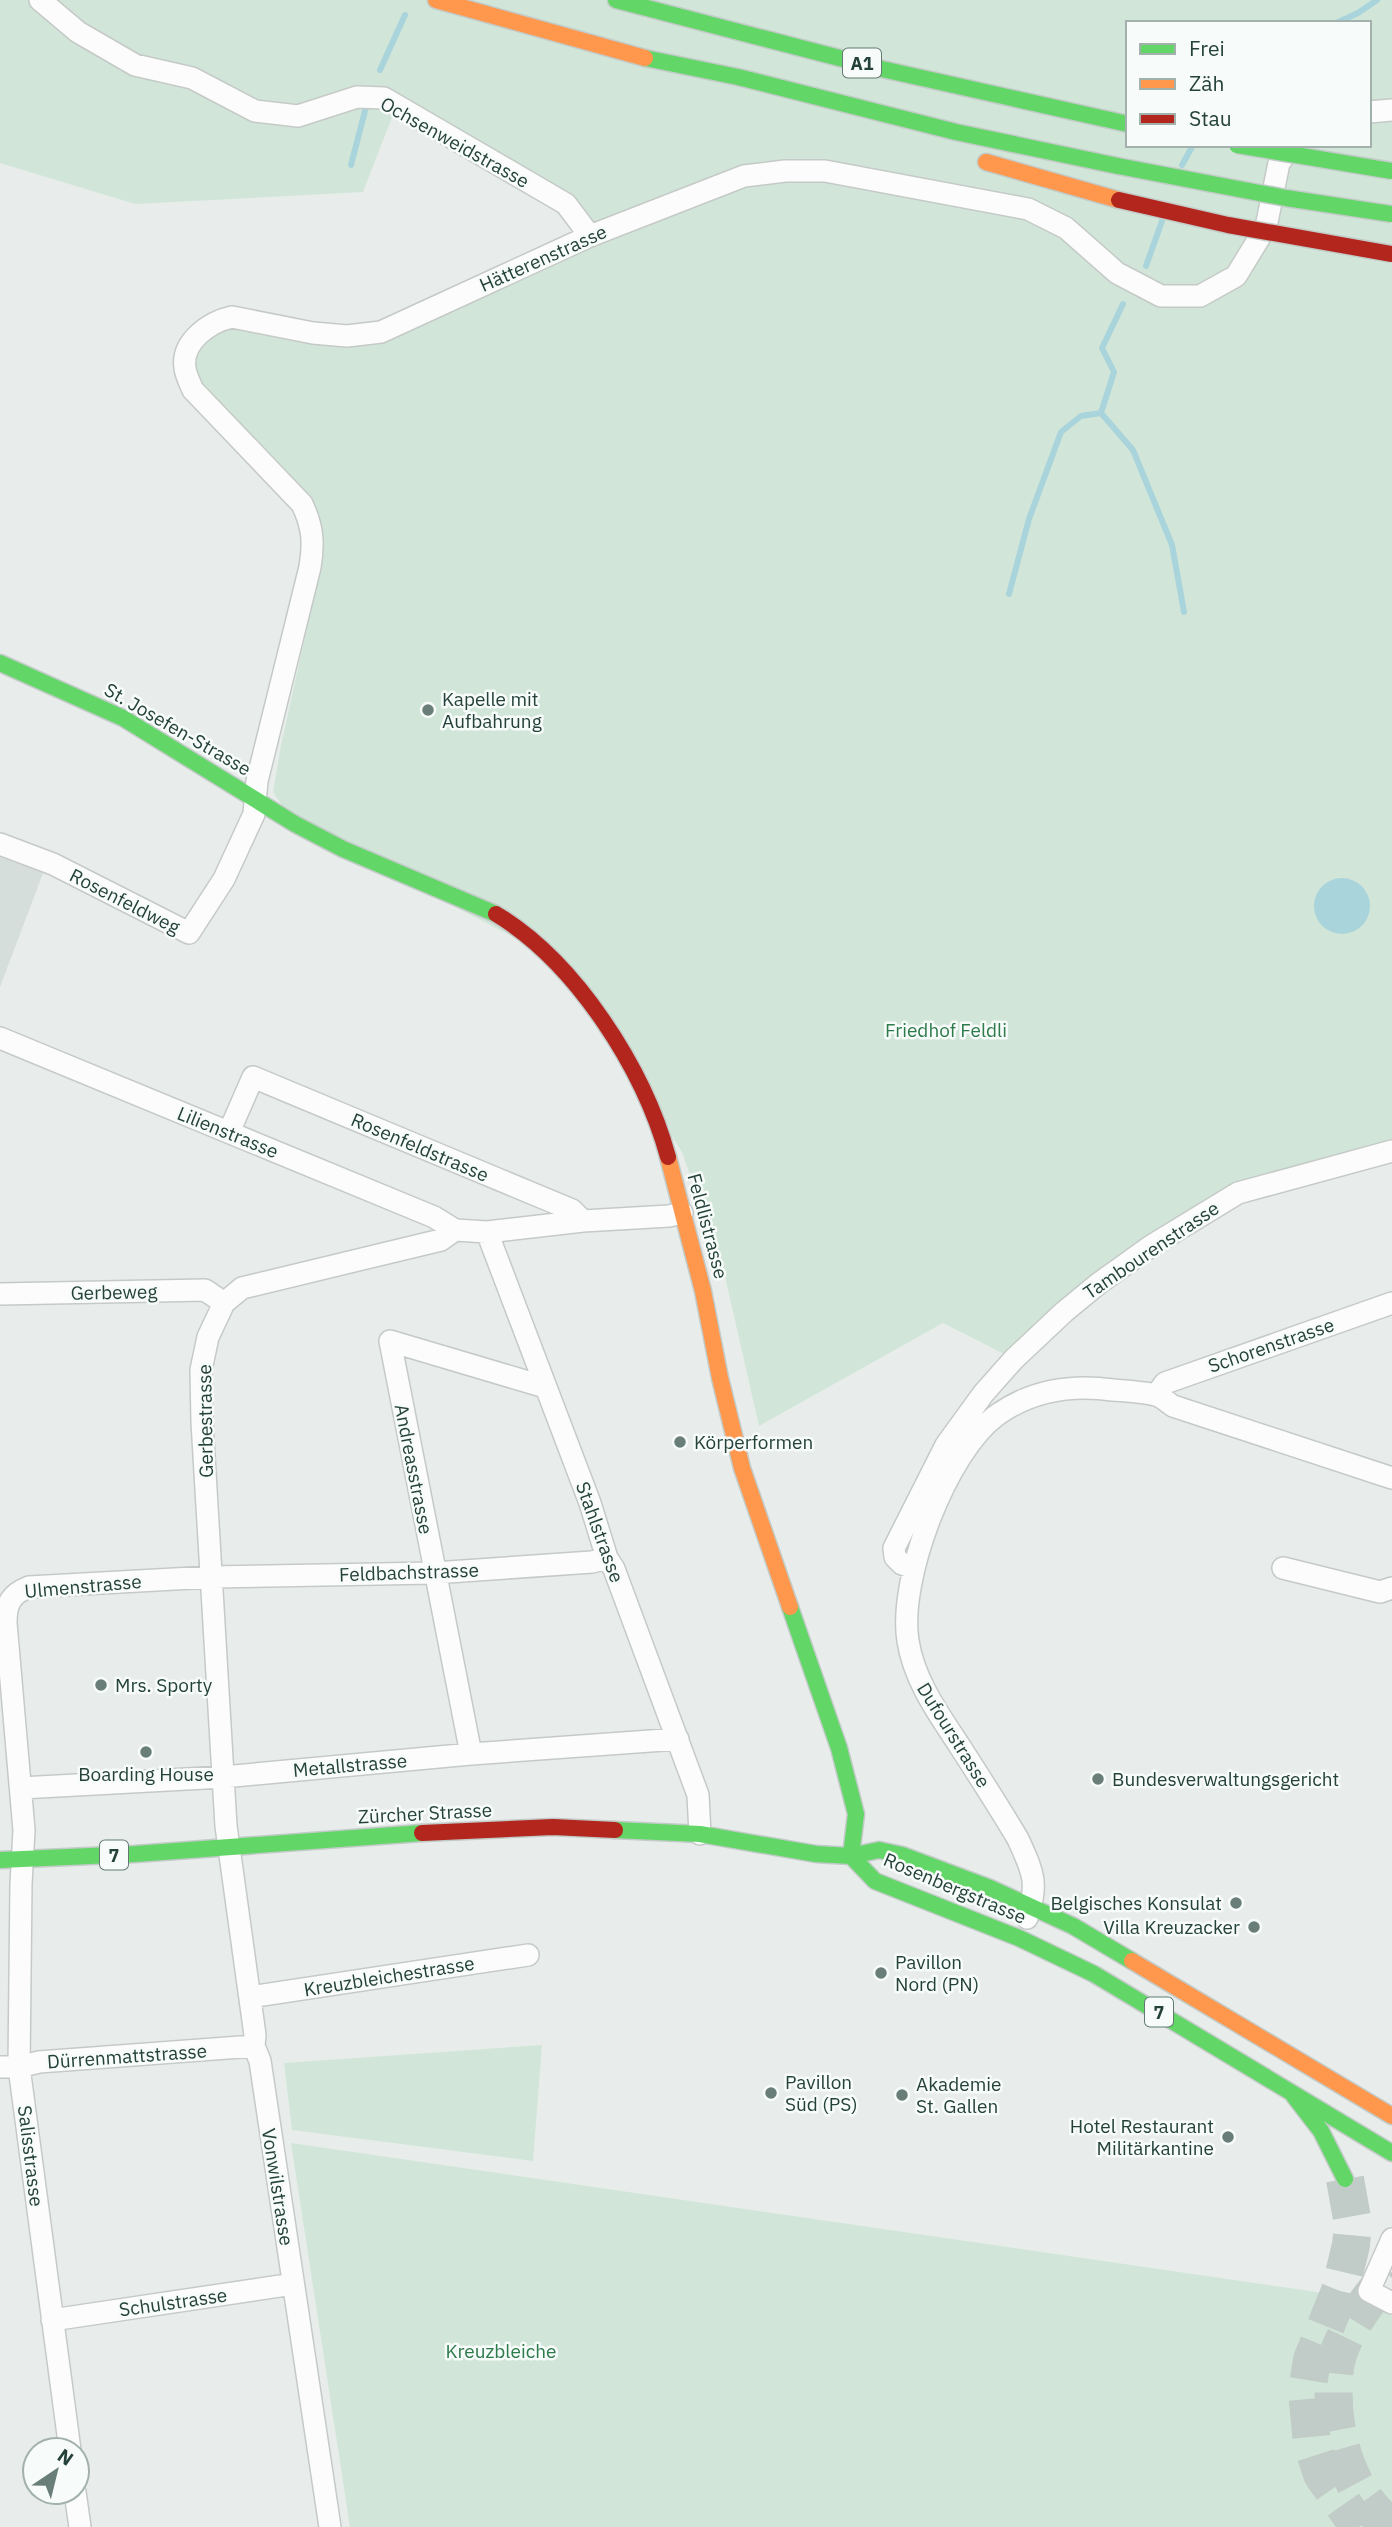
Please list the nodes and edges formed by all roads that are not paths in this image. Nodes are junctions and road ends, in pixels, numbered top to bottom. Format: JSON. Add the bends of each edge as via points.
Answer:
{"nodes":[{"id":1,"x":40,"y":0,"type":"edge"},
{"id":2,"x":436,"y":0,"type":"edge"},
{"id":3,"x":616,"y":0,"type":"edge"},
{"id":4,"x":657,"y":61,"type":"junction"},
{"id":5,"x":730,"y":91,"type":"dead end"},
{"id":6,"x":1392,"y":110,"type":"edge"},
{"id":7,"x":1371,"y":112,"type":"edge"},
{"id":8,"x":1126,"y":124,"type":"edge"},
{"id":9,"x":1249,"y":147,"type":"edge"},
{"id":10,"x":1291,"y":147,"type":"edge"},
{"id":11,"x":976,"y":159,"type":"dead end"},
{"id":12,"x":1392,"y":171,"type":"edge"},
{"id":13,"x":1392,"y":214,"type":"edge"},
{"id":14,"x":590,"y":236,"type":"junction"},
{"id":15,"x":1392,"y":254,"type":"edge"},
{"id":16,"x":0,"y":663,"type":"edge"},
{"id":17,"x":256,"y":800,"type":"junction"},
{"id":18,"x":0,"y":844,"type":"edge"},
{"id":19,"x":0,"y":1038,"type":"edge"},
{"id":20,"x":229,"y":1132,"type":"junction"},
{"id":21,"x":1392,"y":1151,"type":"edge"},
{"id":22,"x":682,"y":1213,"type":"junction"},
{"id":23,"x":583,"y":1221,"type":"junction"},
{"id":24,"x":455,"y":1230,"type":"junction"},
{"id":25,"x":488,"y":1232,"type":"junction"},
{"id":26,"x":0,"y":1294,"type":"edge"},
{"id":27,"x":224,"y":1303,"type":"junction"},
{"id":28,"x":1392,"y":1303,"type":"edge"},
{"id":29,"x":545,"y":1387,"type":"junction"},
{"id":30,"x":1156,"y":1395,"type":"junction"},
{"id":31,"x":1392,"y":1478,"type":"edge"},
{"id":32,"x":607,"y":1558,"type":"junction"},
{"id":33,"x":913,"y":1568,"type":"junction"},
{"id":34,"x":1283,"y":1568,"type":"dead end"},
{"id":35,"x":434,"y":1573,"type":"junction"},
{"id":36,"x":211,"y":1577,"type":"junction"},
{"id":37,"x":1392,"y":1588,"type":"edge"},
{"id":38,"x":678,"y":1739,"type":"junction"},
{"id":39,"x":471,"y":1754,"type":"junction"},
{"id":40,"x":223,"y":1777,"type":"junction"},
{"id":41,"x":21,"y":1788,"type":"junction"},
{"id":42,"x":700,"y":1834,"type":"junction"},
{"id":43,"x":228,"y":1848,"type":"junction"},
{"id":44,"x":851,"y":1856,"type":"junction"},
{"id":45,"x":0,"y":1860,"type":"edge"},
{"id":46,"x":22,"y":1860,"type":"junction"},
{"id":47,"x":1031,"y":1905,"type":"junction"},
{"id":48,"x":1019,"y":1938,"type":"junction"},
{"id":49,"x":528,"y":1955,"type":"dead end"},
{"id":50,"x":250,"y":1997,"type":"junction"},
{"id":51,"x":254,"y":2046,"type":"junction"},
{"id":52,"x":10,"y":2067,"type":"edge"},
{"id":53,"x":1294,"y":2096,"type":"junction"},
{"id":54,"x":1392,"y":2116,"type":"edge"},
{"id":55,"x":1392,"y":2153,"type":"edge"},
{"id":56,"x":1345,"y":2179,"type":"tunnel mouth"},
{"id":57,"x":1392,"y":2239,"type":"edge"},
{"id":58,"x":293,"y":2284,"type":"junction"},
{"id":59,"x":1392,"y":2303,"type":"edge"},
{"id":60,"x":52,"y":2320,"type":"junction"},
{"id":61,"x":67,"y":2436,"type":"edge"},
{"id":62,"x":77,"y":2506,"type":"edge"},
{"id":63,"x":80,"y":2527,"type":"edge"},
{"id":64,"x":330,"y":2527,"type":"edge"}],
"edges":[{"from":1,"to":14,"type":"street","name":"Ochsenweidstrasse","via":[[78,32],[135,65],[192,78],[254,111],[298,116],[357,97],[384,98],[566,204]]},
{"from":2,"to":4,"type":"main road","number":"A1"},
{"from":3,"to":8,"type":"main road","number":"A1","via":[[882,69]]},
{"from":4,"to":5,"type":"main road","number":"A1"},
{"from":4,"to":13,"type":"main road","number":"A1","bridge":true,"via":[[1118,166]]},
{"from":6,"to":7,"type":"street"},
{"from":9,"to":12,"type":"main road","bridge":true},
{"from":10,"to":14,"type":"street","name":"Hätterenstrasse","via":[[1279,163],[1266,227],[1236,276],[1200,296],[1161,296],[1117,273],[1066,228],[1028,208],[825,172],[744,176]]},
{"from":11,"to":15,"type":"main road","bridge":true,"via":[[1228,225]]},
{"from":14,"to":17,"type":"street","name":"Hätterenstrasse","via":[[381,332],[313,333],[232,317],[211,325],[192,343],[185,368],[193,390],[302,504],[314,544]]},
{"from":16,"to":17,"type":"main road","name":"St. Josefen-Strasse","via":[[123,718]]},
{"from":17,"to":18,"type":"street","name":"Rosenfeldweg","via":[[224,879],[189,933],[53,864]]},
{"from":17,"to":22,"type":"main road","name":"Feldlistrasse","via":[[343,849],[494,913],[539,942],[576,981],[650,1101]]},
{"from":19,"to":20,"type":"street","name":"Lilienstrasse"},
{"from":20,"to":23,"type":"street","name":"Rosenfeldstrasse","via":[[253,1077],[572,1210]]},
{"from":20,"to":24,"type":"street","name":"Lilienstrasse","via":[[434,1217]]},
{"from":21,"to":33,"type":"street","name":"Tambourenstrasse","via":[[1238,1192],[1151,1246],[1064,1312],[1014,1359],[946,1445],[894,1548],[895,1557]]},
{"from":22,"to":23,"type":"street"},
{"from":22,"to":44,"type":"main road","name":"Feldlistrasse","via":[[741,1468],[839,1748],[856,1814]]},
{"from":23,"to":25,"type":"street"},
{"from":24,"to":25,"type":"street"},
{"from":24,"to":27,"type":"street","via":[[441,1240],[242,1288]]},
{"from":25,"to":29,"type":"street","name":"Stahlstrasse"},
{"from":26,"to":27,"type":"street","name":"Gerbeweg","via":[[205,1290]]},
{"from":27,"to":36,"type":"street","name":"Gerbestrasse","via":[[208,1337],[201,1370]]},
{"from":28,"to":30,"type":"street","name":"Schorenstrasse","via":[[1165,1383]]},
{"from":29,"to":32,"type":"street","name":"Stahlstrasse"},
{"from":29,"to":35,"type":"street","name":"Andreasstrasse","via":[[390,1341]]},
{"from":30,"to":31,"type":"street","name":"Dufourstrasse","via":[[1173,1406]]},
{"from":30,"to":33,"type":"street","name":"Dufourstrasse","via":[[1086,1386],[1054,1389],[997,1415],[956,1467]]},
{"from":32,"to":35,"type":"street","name":"Feldbachstrasse"},
{"from":32,"to":38,"type":"street","name":"Stahlstrasse"},
{"from":33,"to":47,"type":"street","name":"Dufourstrasse","via":[[906,1619],[917,1675],[1018,1839],[1033,1877]]},
{"from":34,"to":37,"type":"street","via":[[1380,1592]]},
{"from":35,"to":36,"type":"street","name":"Feldbachstrasse"},
{"from":35,"to":39,"type":"street","name":"Andreasstrasse"},
{"from":36,"to":40,"type":"street","name":"Gerbestrasse"},
{"from":36,"to":41,"type":"street","name":"Ulmenstrasse","via":[[29,1587],[15,1593],[6,1607],[6,1623]]},
{"from":38,"to":39,"type":"street","name":"Metallstrasse"},
{"from":38,"to":42,"type":"street","name":"Stahlstrasse","via":[[698,1795]]},
{"from":39,"to":40,"type":"street","name":"Metallstrasse"},
{"from":40,"to":41,"type":"street","name":"Metallstrasse"},
{"from":40,"to":43,"type":"street","name":"Gerbestrasse"},
{"from":41,"to":46,"type":"street","name":"Ulmenstrasse"},
{"from":42,"to":43,"type":"main road","name":"Zürcher Strasse","number":"7","via":[[553,1827]]},
{"from":42,"to":44,"type":"main road","name":"Zürcher Strasse","number":"7"},
{"from":43,"to":46,"type":"main road","name":"Zürcher Strasse","number":"7"},
{"from":43,"to":50,"type":"street","name":"Vonwilstrasse"},
{"from":44,"to":47,"type":"main road","name":"Rosenbergstrasse","number":"7","via":[[879,1850],[902,1855]]},
{"from":44,"to":48,"type":"main road","name":"Rosenbergstrasse","number":"7","via":[[875,1881]]},
{"from":45,"to":46,"type":"main road","name":"Zürcher Strasse","number":"7"},
{"from":46,"to":52,"type":"street","name":"Salisstrasse"},
{"from":47,"to":48,"type":"street","name":"Dufourstrasse"},
{"from":47,"to":54,"type":"main road","name":"Rosenbergstrasse","number":"7","via":[[1111,1947]]},
{"from":48,"to":53,"type":"main road","name":"Rosenbergstrasse","number":"7","via":[[1105,1981]]},
{"from":49,"to":50,"type":"street","name":"Kreuzbleichestrasse"},
{"from":50,"to":51,"type":"street","name":"Vonwilstrasse"},
{"from":51,"to":52,"type":"street","name":"Dürrenmattstrasse"},
{"from":51,"to":58,"type":"street","name":"Vonwilstrasse"},
{"from":52,"to":60,"type":"street","name":"Salisstrasse"},
{"from":53,"to":55,"type":"main road","name":"Rosenbergstrasse","number":"7"},
{"from":53,"to":56,"type":"main road","via":[[1321,2131]]},
{"from":57,"to":59,"type":"street","via":[[1369,2291]]},
{"from":58,"to":60,"type":"street","name":"Schulstrasse"},
{"from":58,"to":64,"type":"street","name":"Vonwilstrasse"},
{"from":60,"to":61,"type":"street","name":"Salisstrasse"},
{"from":62,"to":63,"type":"street"}]}
